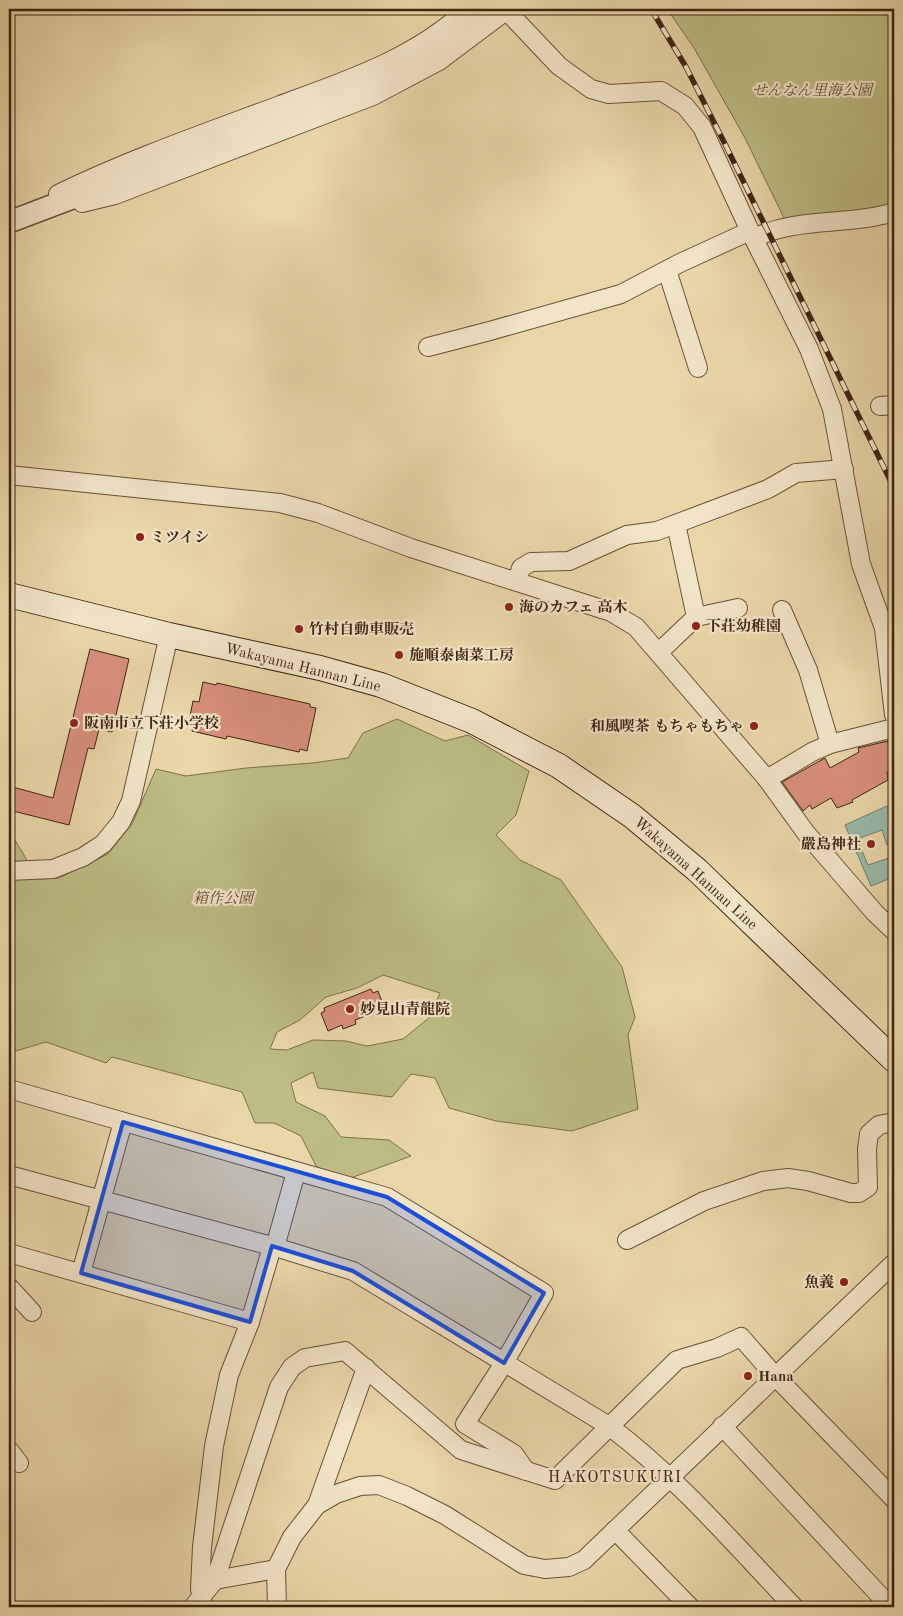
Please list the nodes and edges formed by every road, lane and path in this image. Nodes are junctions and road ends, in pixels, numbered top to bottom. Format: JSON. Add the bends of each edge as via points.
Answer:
{"nodes":[{"id":1,"x":467,"y":9,"type":"edge"},
{"id":2,"x":500,"y":9,"type":"edge"},
{"id":3,"x":894,"y":212,"type":"edge"},
{"id":4,"x":31,"y":213,"type":"junction"},
{"id":5,"x":9,"y":222,"type":"edge"},
{"id":6,"x":752,"y":234,"type":"junction"},
{"id":7,"x":667,"y":270,"type":"junction"},
{"id":8,"x":428,"y":346,"type":"dead end"},
{"id":9,"x":698,"y":368,"type":"dead end"},
{"id":10,"x":844,"y":469,"type":"junction"},
{"id":11,"x":9,"y":475,"type":"edge"},
{"id":12,"x":676,"y":524,"type":"junction"},
{"id":13,"x":517,"y":582,"type":"junction"},
{"id":14,"x":9,"y":595,"type":"edge"},
{"id":15,"x":738,"y":608,"type":"dead end"},
{"id":16,"x":782,"y":610,"type":"dead end"},
{"id":17,"x":696,"y":617,"type":"junction"},
{"id":18,"x":169,"y":635,"type":"junction"},
{"id":19,"x":658,"y":652,"type":"junction"},
{"id":20,"x":894,"y":715,"type":"edge"},
{"id":21,"x":894,"y":728,"type":"edge"},
{"id":22,"x":830,"y":744,"type":"junction"},
{"id":23,"x":767,"y":779,"type":"junction"},
{"id":24,"x":9,"y":871,"type":"edge"},
{"id":25,"x":894,"y":931,"type":"edge"},
{"id":26,"x":894,"y":1060,"type":"edge"},
{"id":27,"x":9,"y":1089,"type":"edge"},
{"id":28,"x":123,"y":1122,"type":"junction"},
{"id":29,"x":894,"y":1122,"type":"edge"},
{"id":30,"x":296,"y":1172,"type":"junction"},
{"id":31,"x":9,"y":1175,"type":"edge"},
{"id":32,"x":102,"y":1200,"type":"junction"},
{"id":33,"x":627,"y":1240,"type":"dead end"},
{"id":34,"x":273,"y":1247,"type":"junction"},
{"id":35,"x":9,"y":1253,"type":"edge"},
{"id":36,"x":894,"y":1263,"type":"edge"},
{"id":37,"x":81,"y":1273,"type":"junction"},
{"id":38,"x":9,"y":1288,"type":"edge"},
{"id":39,"x":32,"y":1312,"type":"dead end"},
{"id":40,"x":250,"y":1322,"type":"junction"},
{"id":41,"x":504,"y":1363,"type":"junction"},
{"id":42,"x":366,"y":1368,"type":"junction"},
{"id":43,"x":775,"y":1376,"type":"junction"},
{"id":44,"x":609,"y":1426,"type":"junction"},
{"id":45,"x":722,"y":1426,"type":"junction"},
{"id":46,"x":526,"y":1471,"type":"junction"},
{"id":47,"x":670,"y":1477,"type":"junction"},
{"id":48,"x":894,"y":1499,"type":"edge"},
{"id":49,"x":317,"y":1506,"type":"junction"},
{"id":50,"x":615,"y":1530,"type":"junction"},
{"id":51,"x":276,"y":1569,"type":"junction"},
{"id":52,"x":215,"y":1580,"type":"junction"},
{"id":53,"x":198,"y":1603,"type":"edge"},
{"id":54,"x":277,"y":1607,"type":"edge"},
{"id":55,"x":690,"y":1607,"type":"edge"},
{"id":56,"x":794,"y":1607,"type":"edge"},
{"id":57,"x":879,"y":1607,"type":"edge"}],
"edges":[{"from":1,"to":4,"type":"street","via":[[400,56],[364,74],[106,172],[52,197]]},
{"from":2,"to":4,"type":"street","via":[[370,85]]},
{"from":2,"to":6,"type":"street","via":[[559,66],[591,89],[609,94],[661,91],[685,106],[702,127]]},
{"from":3,"to":6,"type":"street"},
{"from":4,"to":5,"type":"street"},
{"from":6,"to":7,"type":"street"},
{"from":6,"to":10,"type":"street","via":[[809,349],[832,409]]},
{"from":7,"to":8,"type":"street","via":[[621,294]]},
{"from":7,"to":9,"type":"street"},
{"from":10,"to":12,"type":"street","via":[[796,474],[768,489]]},
{"from":10,"to":20,"type":"street","via":[[861,564],[884,628]]},
{"from":11,"to":13,"type":"street","via":[[280,503],[318,513],[411,548]]},
{"from":12,"to":13,"type":"street","via":[[658,531],[627,535],[569,561],[531,562],[521,568]]},
{"from":12,"to":17,"type":"street"},
{"from":13,"to":19,"type":"street","via":[[611,612],[636,626]]},
{"from":14,"to":18,"type":"main road","name":"Wakayama Hannan Line"},
{"from":15,"to":17,"type":"street"},
{"from":16,"to":22,"type":"street","via":[[808,670]]},
{"from":17,"to":19,"type":"street"},
{"from":18,"to":24,"type":"street","via":[[131,801],[121,822],[103,844],[83,857],[53,869]]},
{"from":18,"to":26,"type":"main road","name":"Wakayama Hannan Line","via":[[320,668],[381,685],[472,721],[559,766],[632,816],[697,870]]},
{"from":19,"to":23,"type":"street"},
{"from":21,"to":22,"type":"street"},
{"from":22,"to":23,"type":"street"},
{"from":23,"to":25,"type":"street","via":[[806,834]]},
{"from":27,"to":28,"type":"street"},
{"from":28,"to":30,"type":"street"},
{"from":28,"to":32,"type":"street"},
{"from":29,"to":33,"type":"street","via":[[879,1125],[869,1134],[868,1188],[859,1193],[788,1178],[763,1181],[704,1201]]},
{"from":30,"to":34,"type":"street"},
{"from":30,"to":41,"type":"street","via":[[387,1197],[544,1293]]},
{"from":31,"to":32,"type":"street"},
{"from":32,"to":34,"type":"street"},
{"from":32,"to":37,"type":"street"},
{"from":34,"to":40,"type":"street"},
{"from":34,"to":41,"type":"street","via":[[353,1271]]},
{"from":35,"to":37,"type":"street"},
{"from":36,"to":43,"type":"street"},
{"from":37,"to":40,"type":"street"},
{"from":38,"to":39,"type":"street"},
{"from":40,"to":53,"type":"street","via":[[229,1375],[214,1446]]},
{"from":41,"to":44,"type":"street"},
{"from":41,"to":46,"type":"street","via":[[465,1424],[514,1454]]},
{"from":42,"to":46,"type":"street","via":[[461,1450]]},
{"from":42,"to":49,"type":"street"},
{"from":42,"to":52,"type":"street","via":[[346,1351],[305,1358],[292,1367],[279,1387]]},
{"from":43,"to":44,"type":"street","via":[[741,1337],[677,1360]]},
{"from":43,"to":45,"type":"street"},
{"from":43,"to":48,"type":"street"},
{"from":44,"to":46,"type":"street","via":[[554,1480]]},
{"from":44,"to":47,"type":"street"},
{"from":45,"to":47,"type":"street"},
{"from":45,"to":57,"type":"street","via":[[885,1601]]},
{"from":47,"to":50,"type":"street"},
{"from":47,"to":56,"type":"street"},
{"from":49,"to":50,"type":"street","via":[[336,1494],[360,1486],[379,1485],[445,1515],[524,1565],[545,1569],[569,1567],[584,1560]]},
{"from":49,"to":51,"type":"street","via":[[292,1537]]},
{"from":50,"to":55,"type":"street"},
{"from":51,"to":52,"type":"street"},
{"from":51,"to":54,"type":"street"},
{"from":52,"to":53,"type":"street"}]}
